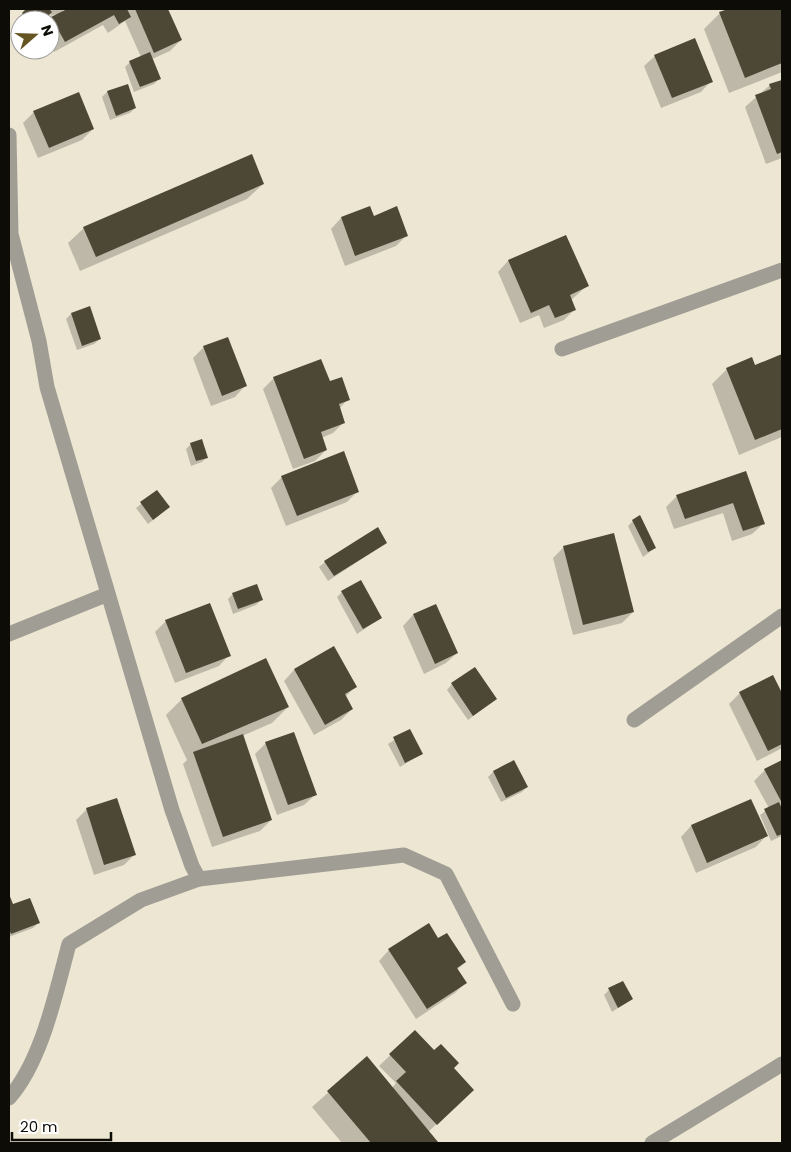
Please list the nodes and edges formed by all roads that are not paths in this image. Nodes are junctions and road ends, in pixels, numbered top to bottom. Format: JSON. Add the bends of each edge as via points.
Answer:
{"nodes":[{"id":1,"x":9,"y":135,"type":"edge"},
{"id":2,"x":782,"y":270,"type":"edge"},
{"id":3,"x":562,"y":349,"type":"dead end"},
{"id":4,"x":108,"y":594,"type":"junction"},
{"id":5,"x":782,"y":616,"type":"edge"},
{"id":6,"x":9,"y":634,"type":"edge"},
{"id":7,"x":634,"y":720,"type":"dead end"},
{"id":8,"x":199,"y":879,"type":"junction"},
{"id":9,"x":513,"y":1004,"type":"dead end"},
{"id":10,"x":782,"y":1064,"type":"edge"},
{"id":11,"x":9,"y":1098,"type":"edge"},
{"id":12,"x":652,"y":1143,"type":"edge"}],
"edges":[{"from":1,"to":4,"type":"street","via":[[13,243],[39,341],[47,387]]},
{"from":2,"to":3,"type":"street"},
{"from":4,"to":6,"type":"street"},
{"from":4,"to":8,"type":"street","via":[[172,810]]},
{"from":5,"to":7,"type":"street"},
{"from":8,"to":9,"type":"street","via":[[404,855],[446,874]]},
{"from":8,"to":11,"type":"street","via":[[141,900],[69,944],[51,1013],[22,1084]]},
{"from":10,"to":12,"type":"street"}]}
